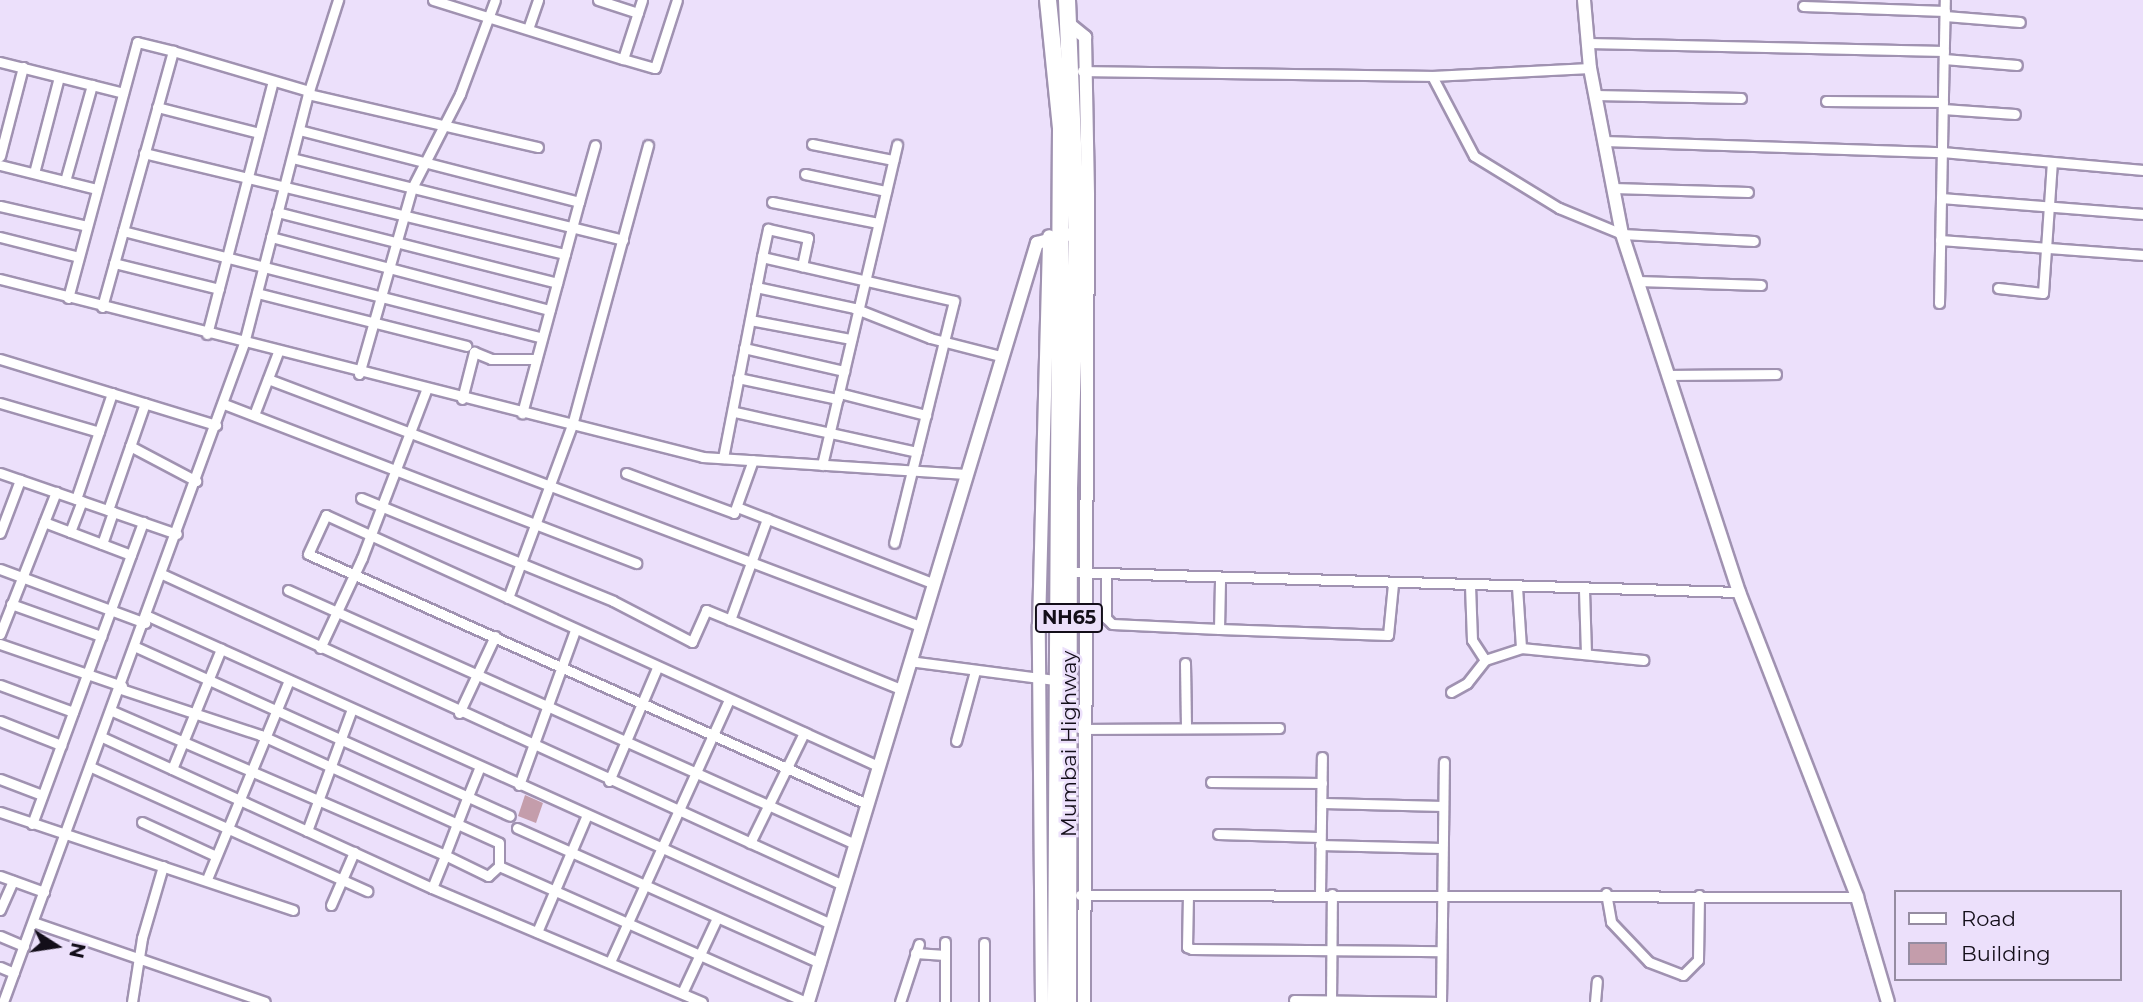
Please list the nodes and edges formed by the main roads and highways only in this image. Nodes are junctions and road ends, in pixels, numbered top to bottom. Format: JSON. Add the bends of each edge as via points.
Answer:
{"nodes":[{"id":1,"x":1048,"y":0,"type":"edge"},
{"id":2,"x":1067,"y":0,"type":"edge"},
{"id":3,"x":1068,"y":234,"type":"junction"},
{"id":4,"x":1056,"y":1002,"type":"edge"},
{"id":5,"x":1068,"y":1002,"type":"edge"}],
"edges":[{"from":1,"to":3,"type":"highway","number":"NH65","via":[[1060,129],[1060,205]]},
{"from":2,"to":3,"type":"highway","number":"NH65","via":[[1080,70]]},
{"from":3,"to":4,"type":"highway","name":"Mumbai Highway","number":"NH65","via":[[1060,265],[1048,680]]},
{"from":3,"to":5,"type":"highway","name":"Mumbai Highway","number":"NH65","via":[[1069,572],[1077,730]]}]}
